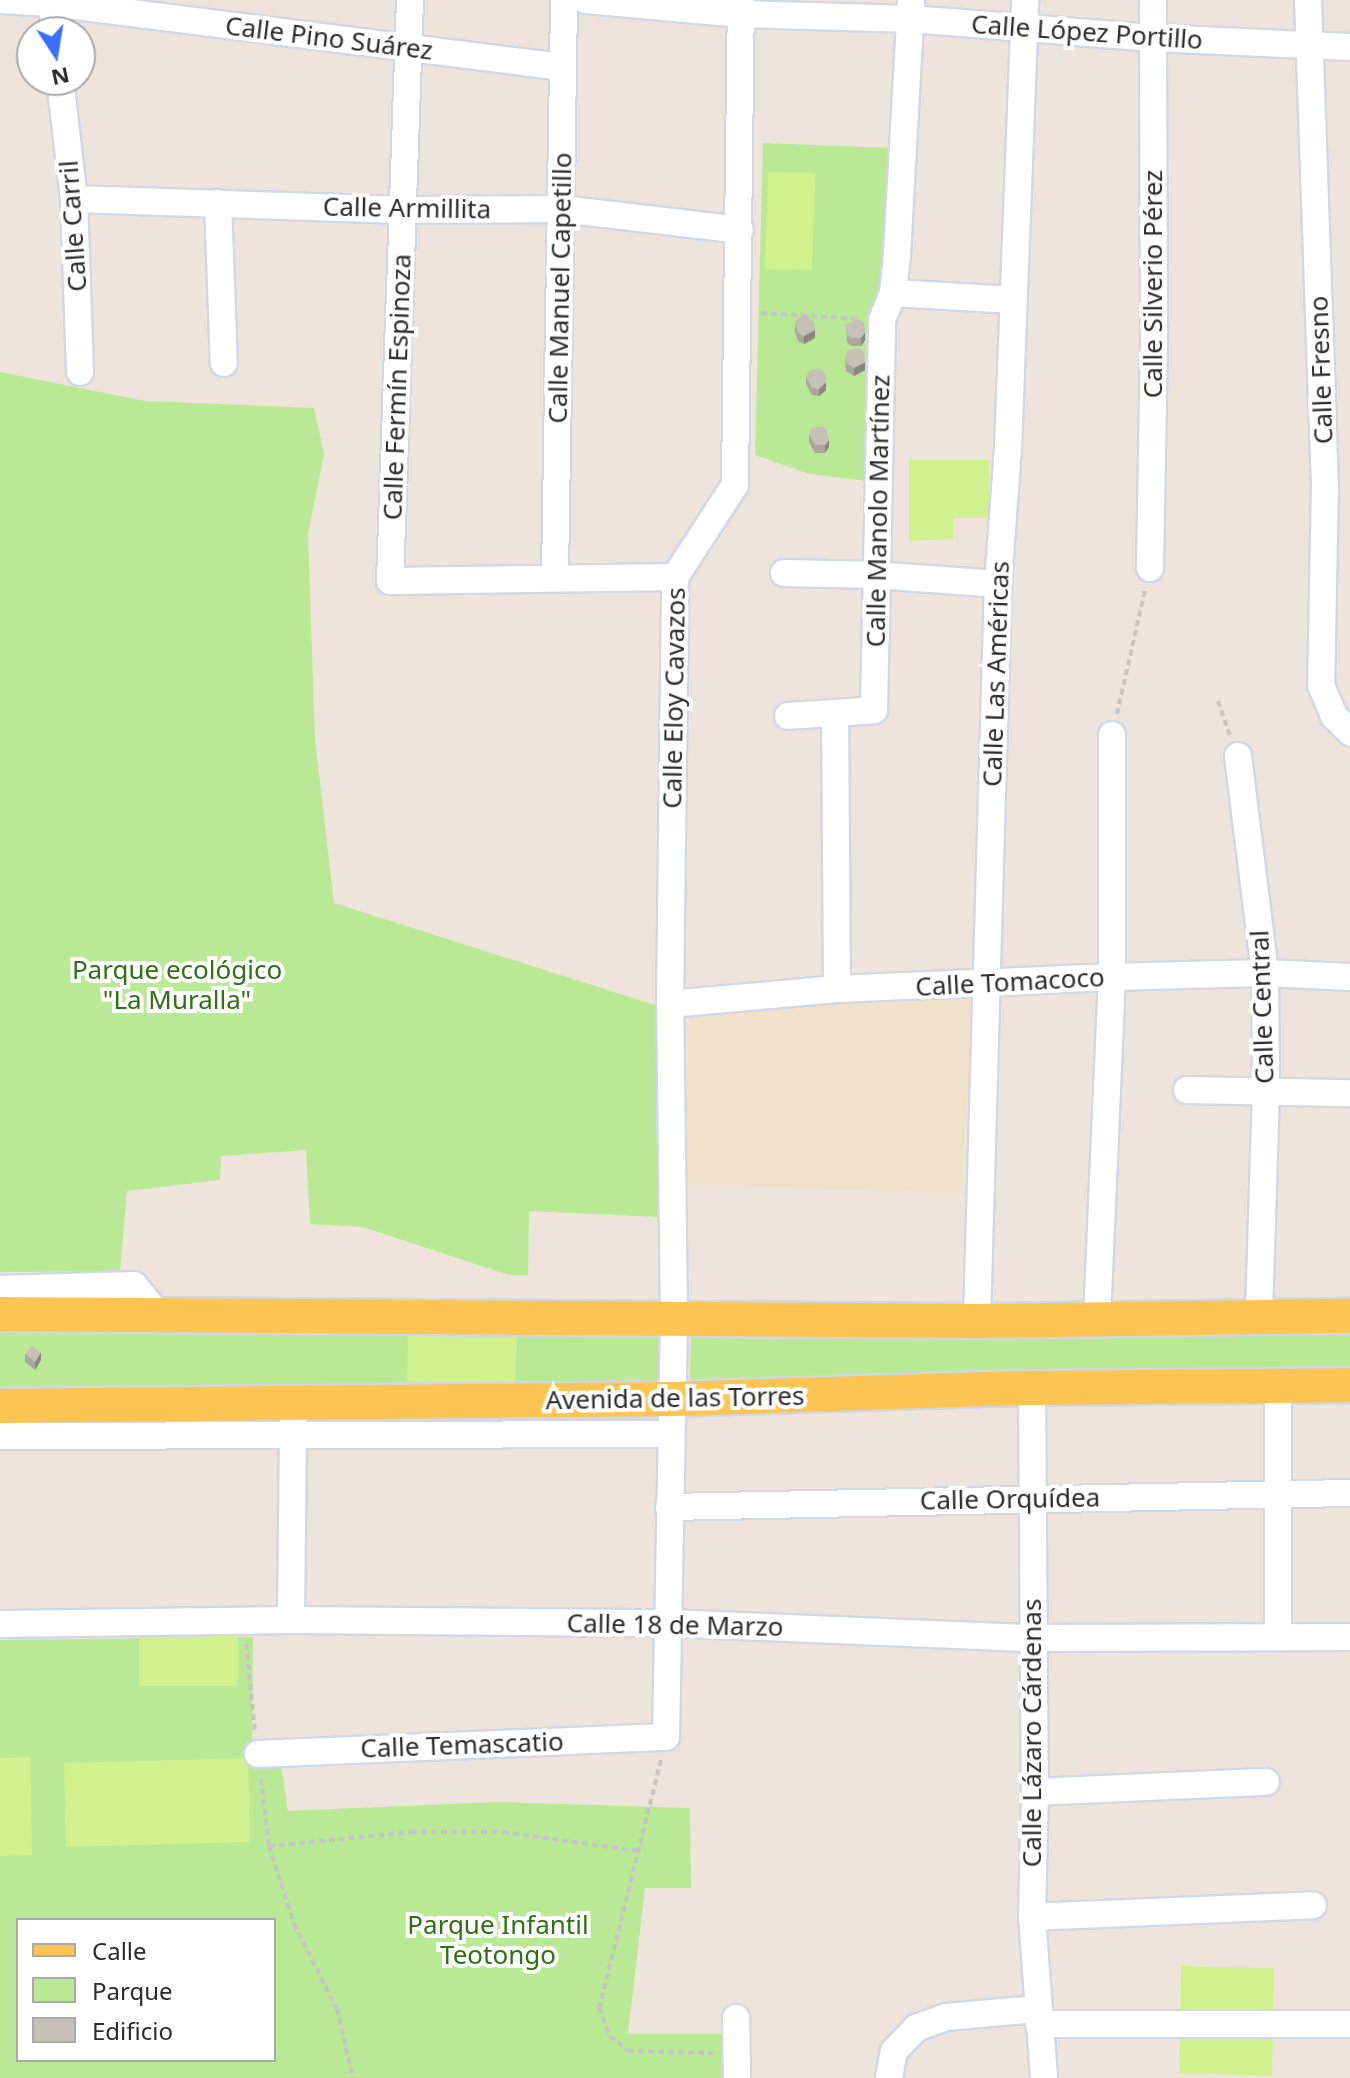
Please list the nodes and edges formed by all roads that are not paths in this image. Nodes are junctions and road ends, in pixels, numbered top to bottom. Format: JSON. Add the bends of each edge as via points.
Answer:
{"nodes":[{"id":1,"x":0,"y":0,"type":"edge"},
{"id":2,"x":410,"y":0,"type":"edge"},
{"id":3,"x":564,"y":0,"type":"edge"},
{"id":4,"x":586,"y":0,"type":"edge"},
{"id":5,"x":1025,"y":0,"type":"edge"},
{"id":6,"x":1153,"y":0,"type":"edge"},
{"id":7,"x":1308,"y":0,"type":"edge"},
{"id":8,"x":51,"y":2,"type":"edge"},
{"id":9,"x":740,"y":7,"type":"edge"},
{"id":10,"x":911,"y":10,"type":"edge"},
{"id":11,"x":1023,"y":28,"type":"junction"},
{"id":12,"x":1153,"y":38,"type":"junction"},
{"id":13,"x":408,"y":47,"type":"junction"},
{"id":14,"x":1310,"y":47,"type":"junction"},
{"id":15,"x":1350,"y":47,"type":"edge"},
{"id":16,"x":562,"y":67,"type":"junction"},
{"id":17,"x":62,"y":96,"type":"edge"},
{"id":18,"x":74,"y":199,"type":"junction"},
{"id":19,"x":218,"y":203,"type":"junction"},
{"id":20,"x":562,"y":209,"type":"junction"},
{"id":21,"x":403,"y":210,"type":"junction"},
{"id":22,"x":740,"y":230,"type":"junction"},
{"id":23,"x":893,"y":293,"type":"junction"},
{"id":24,"x":1014,"y":300,"type":"junction"},
{"id":25,"x":224,"y":363,"type":"dead end"},
{"id":26,"x":80,"y":372,"type":"dead end"},
{"id":27,"x":1337,"y":487,"type":"edge"},
{"id":28,"x":1150,"y":568,"type":"road end"},
{"id":29,"x":784,"y":573,"type":"dead end"},
{"id":30,"x":877,"y":575,"type":"junction"},
{"id":31,"x":555,"y":576,"type":"junction"},
{"id":32,"x":675,"y":577,"type":"junction"},
{"id":33,"x":998,"y":584,"type":"junction"},
{"id":34,"x":835,"y":713,"type":"junction"},
{"id":35,"x":788,"y":716,"type":"dead end"},
{"id":36,"x":1350,"y":732,"type":"edge"},
{"id":37,"x":1112,"y":735,"type":"road end"},
{"id":38,"x":1238,"y":756,"type":"road end"},
{"id":39,"x":1265,"y":973,"type":"junction"},
{"id":40,"x":1112,"y":977,"type":"junction"},
{"id":41,"x":1350,"y":977,"type":"edge"},
{"id":42,"x":988,"y":984,"type":"junction"},
{"id":43,"x":837,"y":989,"type":"junction"},
{"id":44,"x":670,"y":1004,"type":"junction"},
{"id":45,"x":1187,"y":1090,"type":"dead end"},
{"id":46,"x":1266,"y":1091,"type":"junction"},
{"id":47,"x":1350,"y":1093,"type":"edge"},
{"id":48,"x":0,"y":1289,"type":"edge"},
{"id":49,"x":157,"y":1313,"type":"junction"},
{"id":50,"x":0,"y":1314,"type":"edge"},
{"id":51,"x":1350,"y":1316,"type":"edge"},
{"id":52,"x":1259,"y":1317,"type":"junction"},
{"id":53,"x":674,"y":1318,"type":"junction"},
{"id":54,"x":1097,"y":1319,"type":"junction"},
{"id":55,"x":977,"y":1321,"type":"junction"},
{"id":56,"x":1350,"y":1385,"type":"edge"},
{"id":57,"x":1278,"y":1386,"type":"junction"},
{"id":58,"x":1032,"y":1388,"type":"junction"},
{"id":59,"x":672,"y":1399,"type":"junction"},
{"id":60,"x":293,"y":1403,"type":"junction"},
{"id":61,"x":0,"y":1406,"type":"edge"},
{"id":62,"x":671,"y":1434,"type":"junction"},
{"id":63,"x":0,"y":1436,"type":"edge"},
{"id":64,"x":293,"y":1437,"type":"junction"},
{"id":65,"x":1279,"y":1492,"type":"junction"},
{"id":66,"x":1350,"y":1493,"type":"edge"},
{"id":67,"x":1032,"y":1499,"type":"junction"},
{"id":68,"x":669,"y":1507,"type":"junction"},
{"id":69,"x":291,"y":1620,"type":"junction"},
{"id":70,"x":668,"y":1623,"type":"junction"},
{"id":71,"x":0,"y":1624,"type":"edge"},
{"id":72,"x":1278,"y":1637,"type":"junction"},
{"id":73,"x":1350,"y":1637,"type":"edge"},
{"id":74,"x":1032,"y":1638,"type":"junction"},
{"id":75,"x":666,"y":1737,"type":"joint"},
{"id":76,"x":258,"y":1754,"type":"dead end"},
{"id":77,"x":1266,"y":1782,"type":"dead end"},
{"id":78,"x":1035,"y":1792,"type":"junction"},
{"id":79,"x":1313,"y":1905,"type":"dead end"},
{"id":80,"x":1032,"y":1917,"type":"junction"},
{"id":81,"x":1038,"y":2016,"type":"junction"},
{"id":82,"x":736,"y":2018,"type":"dead end"},
{"id":83,"x":1350,"y":2024,"type":"edge"},
{"id":84,"x":737,"y":2066,"type":"edge"},
{"id":85,"x":889,"y":2078,"type":"edge"},
{"id":86,"x":1044,"y":2078,"type":"edge"}],
"edges":[{"from":1,"to":8,"type":"street","name":"Calle Pino Suárez"},
{"from":2,"to":13,"type":"street","name":"Calle Fermín Espinoza"},
{"from":3,"to":16,"type":"street","name":"Calle Manuel Capetillo"},
{"from":4,"to":9,"type":"street","name":"Calle López Portillo"},
{"from":5,"to":11,"type":"street","name":"Calle Las Américas"},
{"from":6,"to":12,"type":"street","name":"Calle Silverio Pérez"},
{"from":7,"to":14,"type":"street","name":"Calle Fresno"},
{"from":8,"to":13,"type":"street","name":"Calle Pino Suárez"},
{"from":9,"to":10,"type":"street","name":"Calle López Portillo"},
{"from":9,"to":22,"type":"street","name":"Calle Eloy Cavazos"},
{"from":10,"to":11,"type":"street","name":"Calle López Portillo"},
{"from":10,"to":23,"type":"street","name":"Calle Manolo Martínez"},
{"from":11,"to":12,"type":"street","name":"Calle López Portillo"},
{"from":11,"to":24,"type":"street","name":"Calle Las Américas"},
{"from":12,"to":14,"type":"street","name":"Calle López Portillo"},
{"from":12,"to":28,"type":"street","name":"Calle Silverio Pérez"},
{"from":13,"to":16,"type":"street","name":"Calle Pino Suárez"},
{"from":13,"to":21,"type":"street","name":"Calle Fermín Espinoza"},
{"from":14,"to":15,"type":"street","name":"Calle López Portillo"},
{"from":14,"to":27,"type":"street","name":"Calle Fresno"},
{"from":16,"to":20,"type":"street","name":"Calle Manuel Capetillo"},
{"from":17,"to":18,"type":"street","name":"Calle Carril"},
{"from":18,"to":19,"type":"street","name":"Calle Armillita"},
{"from":18,"to":26,"type":"street","name":"Calle Carril"},
{"from":19,"to":21,"type":"street","name":"Calle Armillita"},
{"from":19,"to":25,"type":"street"},
{"from":20,"to":21,"type":"street","name":"Calle Armillita"},
{"from":20,"to":22,"type":"street","name":"Calle Armillita"},
{"from":20,"to":31,"type":"street","name":"Calle Manuel Capetillo"},
{"from":21,"to":31,"type":"street","name":"Calle Fermín Espinoza","via":[[390,581]]},
{"from":22,"to":32,"type":"street","name":"Calle Eloy Cavazos","via":[[735,485]]},
{"from":23,"to":24,"type":"street"},
{"from":23,"to":30,"type":"street","name":"Calle Manolo Martínez","via":[[882,320]]},
{"from":24,"to":33,"type":"street","name":"Calle Las Américas"},
{"from":27,"to":36,"type":"street","name":"Calle Fresno","via":[[1321,685],[1334,716]]},
{"from":29,"to":30,"type":"street"},
{"from":30,"to":33,"type":"street"},
{"from":30,"to":34,"type":"street","name":"Calle Manolo Martínez","via":[[874,710]]},
{"from":31,"to":32,"type":"street"},
{"from":32,"to":44,"type":"street","name":"Calle Eloy Cavazos"},
{"from":33,"to":42,"type":"street","name":"Calle Las Américas"},
{"from":34,"to":35,"type":"street"},
{"from":34,"to":43,"type":"street"},
{"from":37,"to":40,"type":"street"},
{"from":38,"to":39,"type":"street","name":"Calle Central"},
{"from":39,"to":40,"type":"street","name":"Calle Tomacoco"},
{"from":39,"to":41,"type":"street","name":"Calle Tomacoco"},
{"from":39,"to":46,"type":"street","name":"Calle Central"},
{"from":40,"to":42,"type":"street","name":"Calle Tomacoco"},
{"from":40,"to":54,"type":"street"},
{"from":42,"to":43,"type":"street","name":"Calle Tomacoco"},
{"from":42,"to":55,"type":"street","name":"Calle Las Américas"},
{"from":43,"to":44,"type":"street","name":"Calle Tomacoco"},
{"from":44,"to":53,"type":"street","name":"Calle Eloy Cavazos"},
{"from":45,"to":46,"type":"street"},
{"from":46,"to":47,"type":"street"},
{"from":46,"to":52,"type":"street","name":"Calle Central"},
{"from":48,"to":49,"type":"street","via":[[134,1285]]},
{"from":49,"to":50,"type":"main road"},
{"from":49,"to":53,"type":"main road"},
{"from":51,"to":52,"type":"main road"},
{"from":52,"to":54,"type":"main road"},
{"from":53,"to":55,"type":"main road"},
{"from":53,"to":59,"type":"street","name":"Calle Eloy Cavazos"},
{"from":54,"to":55,"type":"main road"},
{"from":56,"to":57,"type":"main road","name":"Avenida de las Torres"},
{"from":57,"to":58,"type":"main road","name":"Avenida de las Torres"},
{"from":57,"to":65,"type":"street"},
{"from":58,"to":59,"type":"main road","name":"Avenida de las Torres"},
{"from":58,"to":67,"type":"street","name":"Calle Lázaro Cárdenas"},
{"from":59,"to":60,"type":"main road","name":"Avenida de las Torres"},
{"from":59,"to":62,"type":"street","name":"Calle Eloy Cavazos"},
{"from":60,"to":61,"type":"main road","name":"Avenida de las Torres"},
{"from":60,"to":64,"type":"street"},
{"from":62,"to":64,"type":"street"},
{"from":62,"to":68,"type":"street","name":"Calle Eloy Cavazos"},
{"from":63,"to":64,"type":"street"},
{"from":64,"to":69,"type":"street"},
{"from":65,"to":66,"type":"street","name":"Calle Orquídea"},
{"from":65,"to":67,"type":"street","name":"Calle Orquídea"},
{"from":65,"to":72,"type":"street"},
{"from":67,"to":68,"type":"street","name":"Calle Orquídea"},
{"from":67,"to":74,"type":"street","name":"Calle Lázaro Cárdenas"},
{"from":68,"to":70,"type":"street","name":"Calle Eloy Cavazos"},
{"from":69,"to":70,"type":"street","name":"Calle 18 de Marzo"},
{"from":69,"to":71,"type":"street","name":"Calle 18 de Marzo"},
{"from":70,"to":74,"type":"street","name":"Calle 18 de Marzo"},
{"from":70,"to":75,"type":"street","name":"Calle Eloy Cavazos"},
{"from":72,"to":73,"type":"street","name":"Calle 18 de Marzo"},
{"from":72,"to":74,"type":"street","name":"Calle 18 de Marzo"},
{"from":74,"to":78,"type":"street","name":"Calle Lázaro Cárdenas"},
{"from":75,"to":76,"type":"street","name":"Calle Temascatio"},
{"from":77,"to":78,"type":"street"},
{"from":78,"to":80,"type":"street","name":"Calle Lázaro Cárdenas"},
{"from":79,"to":80,"type":"street"},
{"from":80,"to":81,"type":"street","name":"Calle Lázaro Cárdenas"},
{"from":81,"to":83,"type":"street","via":[[1142,2025]]},
{"from":81,"to":85,"type":"street","via":[[946,2017],[916,2028],[894,2051]]},
{"from":81,"to":86,"type":"street","name":"Calle Lázaro Cárdenas"},
{"from":82,"to":84,"type":"street"}]}
